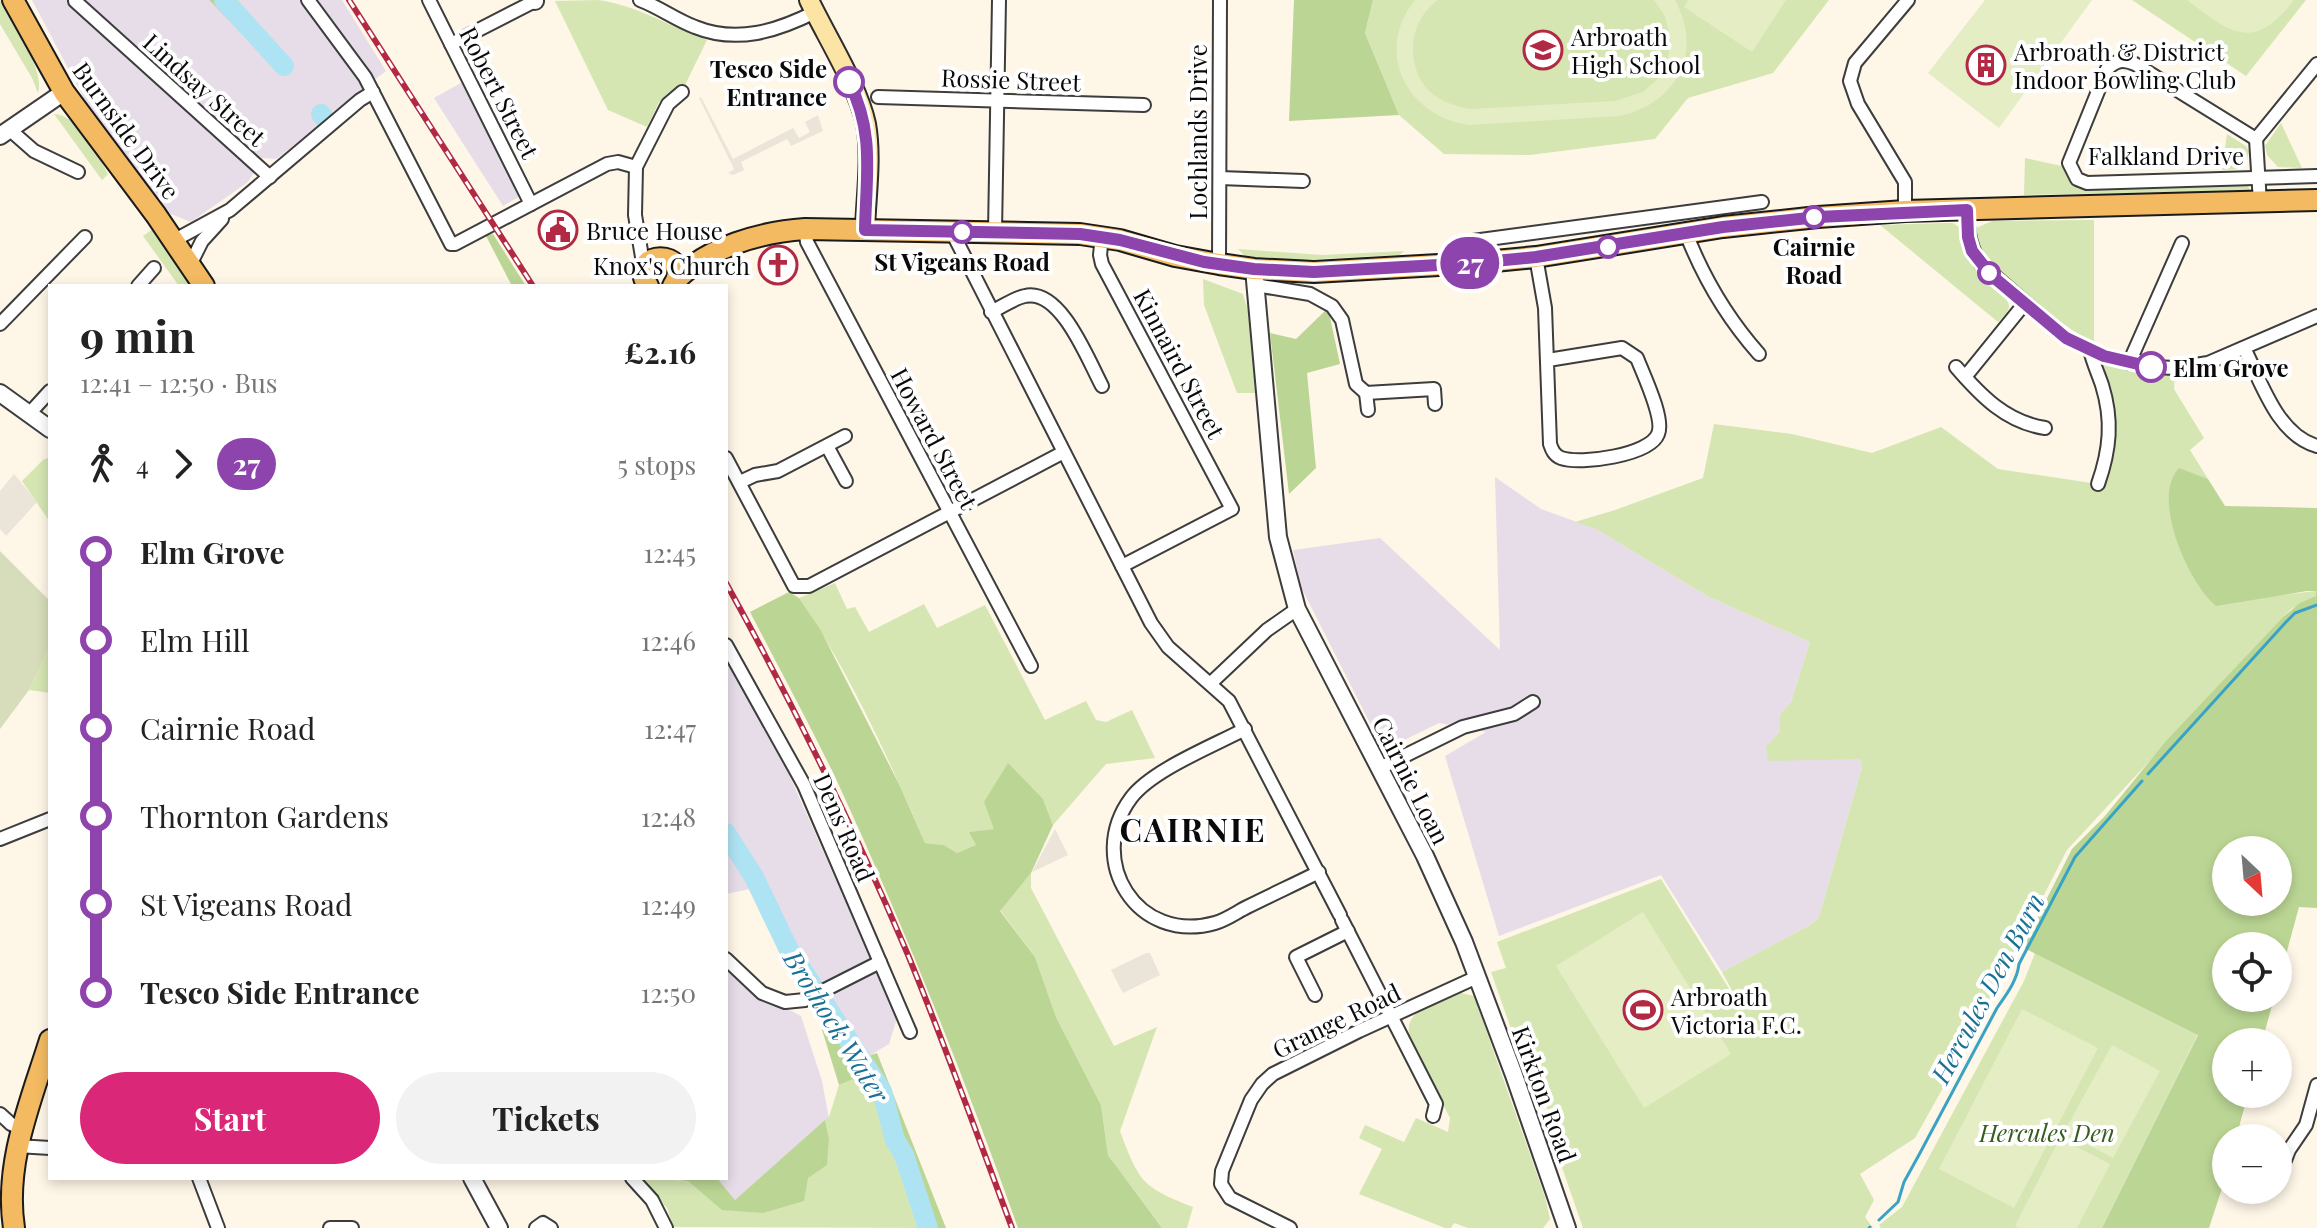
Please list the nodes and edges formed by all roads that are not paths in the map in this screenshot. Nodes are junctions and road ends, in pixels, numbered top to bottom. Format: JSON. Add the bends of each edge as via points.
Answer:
{"nodes":[{"id":1,"x":13,"y":0,"type":"edge"},
{"id":2,"x":308,"y":0,"type":"edge"},
{"id":3,"x":429,"y":0,"type":"edge"},
{"id":4,"x":536,"y":0,"type":"edge"},
{"id":5,"x":999,"y":0,"type":"edge"},
{"id":6,"x":1220,"y":0,"type":"edge"},
{"id":7,"x":1908,"y":0,"type":"edge"},
{"id":8,"x":75,"y":1,"type":"edge"},
{"id":9,"x":649,"y":1,"type":"edge"},
{"id":10,"x":812,"y":6,"type":"edge"},
{"id":11,"x":451,"y":44,"type":"junction"},
{"id":12,"x":2317,"y":64,"type":"edge"},
{"id":13,"x":64,"y":92,"type":"junction"},
{"id":14,"x":373,"y":92,"type":"junction"},
{"id":15,"x":682,"y":92,"type":"dead end"},
{"id":16,"x":878,"y":97,"type":"dead end"},
{"id":17,"x":997,"y":101,"type":"junction"},
{"id":18,"x":1144,"y":105,"type":"dead end"},
{"id":19,"x":4,"y":133,"type":"edge"},
{"id":20,"x":2256,"y":139,"type":"junction"},
{"id":21,"x":636,"y":167,"type":"junction"},
{"id":22,"x":78,"y":172,"type":"dead end"},
{"id":23,"x":2317,"y":176,"type":"edge"},
{"id":24,"x":270,"y":177,"type":"junction"},
{"id":25,"x":2259,"y":177,"type":"junction"},
{"id":26,"x":1220,"y":178,"type":"junction"},
{"id":27,"x":1303,"y":181,"type":"dead end"},
{"id":28,"x":2317,"y":200,"type":"edge"},
{"id":29,"x":1762,"y":202,"type":"dead end"},
{"id":30,"x":2260,"y":203,"type":"junction"},
{"id":31,"x":531,"y":204,"type":"junction"},
{"id":32,"x":230,"y":210,"type":"junction"},
{"id":33,"x":1967,"y":210,"type":"junction"},
{"id":34,"x":1905,"y":211,"type":"junction"},
{"id":35,"x":1722,"y":217,"type":"junction"},
{"id":36,"x":805,"y":229,"type":"junction"},
{"id":37,"x":865,"y":230,"type":"junction"},
{"id":38,"x":952,"y":232,"type":"junction"},
{"id":39,"x":995,"y":232,"type":"junction"},
{"id":40,"x":1686,"y":233,"type":"junction"},
{"id":41,"x":1102,"y":236,"type":"junction"},
{"id":42,"x":85,"y":237,"type":"dead end"},
{"id":43,"x":173,"y":241,"type":"junction"},
{"id":44,"x":641,"y":242,"type":"junction"},
{"id":45,"x":2182,"y":243,"type":"dead end"},
{"id":46,"x":706,"y":256,"type":"junction"},
{"id":47,"x":1536,"y":257,"type":"junction"},
{"id":48,"x":1474,"y":263,"type":"junction"},
{"id":49,"x":1219,"y":264,"type":"junction"},
{"id":50,"x":190,"y":265,"type":"junction"},
{"id":51,"x":154,"y":268,"type":"dead end"},
{"id":52,"x":652,"y":273,"type":"edge"},
{"id":53,"x":1255,"y":277,"type":"junction"},
{"id":54,"x":675,"y":283,"type":"edge"},
{"id":55,"x":140,"y":284,"type":"edge"},
{"id":56,"x":203,"y":284,"type":"edge"},
{"id":57,"x":2025,"y":303,"type":"junction"},
{"id":58,"x":991,"y":312,"type":"junction"},
{"id":59,"x":2317,"y":316,"type":"edge"},
{"id":60,"x":0,"y":324,"type":"edge"},
{"id":61,"x":2244,"y":348,"type":"junction"},
{"id":62,"x":2090,"y":350,"type":"junction"},
{"id":63,"x":1759,"y":354,"type":"dead end"},
{"id":64,"x":1548,"y":360,"type":"junction"},
{"id":65,"x":2129,"y":363,"type":"junction"},
{"id":66,"x":1102,"y":386,"type":"dead end"},
{"id":67,"x":0,"y":393,"type":"edge"},
{"id":68,"x":48,"y":393,"type":"edge"},
{"id":69,"x":1366,"y":393,"type":"junction"},
{"id":70,"x":1435,"y":404,"type":"dead end"},
{"id":71,"x":1368,"y":410,"type":"dead end"},
{"id":72,"x":29,"y":414,"type":"junction"},
{"id":73,"x":48,"y":428,"type":"edge"},
{"id":74,"x":2045,"y":428,"type":"dead end"},
{"id":75,"x":845,"y":436,"type":"dead end"},
{"id":76,"x":827,"y":446,"type":"junction"},
{"id":77,"x":2317,"y":446,"type":"edge"},
{"id":78,"x":1062,"y":453,"type":"junction"},
{"id":79,"x":728,"y":461,"type":"edge"},
{"id":80,"x":846,"y":481,"type":"dead end"},
{"id":81,"x":740,"y":482,"type":"junction"},
{"id":82,"x":2098,"y":484,"type":"dead end"},
{"id":83,"x":948,"y":511,"type":"junction"},
{"id":84,"x":1122,"y":566,"type":"junction"},
{"id":85,"x":1297,"y":609,"type":"junction"},
{"id":86,"x":728,"y":649,"type":"edge"},
{"id":87,"x":1031,"y":666,"type":"dead end"},
{"id":88,"x":1211,"y":683,"type":"junction"},
{"id":89,"x":1533,"y":702,"type":"dead end"},
{"id":90,"x":1245,"y":729,"type":"junction"},
{"id":91,"x":1380,"y":768,"type":"junction"},
{"id":92,"x":48,"y":820,"type":"edge"},
{"id":93,"x":0,"y":839,"type":"edge"},
{"id":94,"x":1319,"y":872,"type":"junction"},
{"id":95,"x":1343,"y":922,"type":"junction"},
{"id":96,"x":728,"y":961,"type":"edge"},
{"id":97,"x":880,"y":962,"type":"junction"},
{"id":98,"x":1477,"y":977,"type":"junction"},
{"id":99,"x":1315,"y":995,"type":"dead end"},
{"id":100,"x":1391,"y":1016,"type":"junction"},
{"id":101,"x":910,"y":1032,"type":"dead end"},
{"id":102,"x":48,"y":1046,"type":"edge"},
{"id":103,"x":2317,"y":1085,"type":"edge"},
{"id":104,"x":0,"y":1114,"type":"edge"},
{"id":105,"x":1433,"y":1116,"type":"dead end"},
{"id":106,"x":14,"y":1145,"type":"edge"},
{"id":107,"x":2292,"y":1146,"type":"edge"},
{"id":108,"x":48,"y":1148,"type":"edge"},
{"id":109,"x":200,"y":1180,"type":"edge"},
{"id":110,"x":473,"y":1180,"type":"edge"},
{"id":111,"x":634,"y":1180,"type":"edge"},
{"id":112,"x":14,"y":1228,"type":"edge"},
{"id":113,"x":218,"y":1228,"type":"edge"},
{"id":114,"x":330,"y":1228,"type":"edge"},
{"id":115,"x":352,"y":1228,"type":"edge"},
{"id":116,"x":499,"y":1228,"type":"edge"},
{"id":117,"x":536,"y":1228,"type":"edge"},
{"id":118,"x":551,"y":1228,"type":"edge"},
{"id":119,"x":666,"y":1228,"type":"edge"},
{"id":120,"x":1290,"y":1228,"type":"edge"},
{"id":121,"x":1567,"y":1228,"type":"edge"}],
"edges":[{"from":1,"to":13,"type":"main road","name":"Burnside Drive"},
{"from":2,"to":14,"type":"street"},
{"from":3,"to":11,"type":"street","name":"Robert Street"},
{"from":4,"to":11,"type":"street"},
{"from":5,"to":17,"type":"street"},
{"from":6,"to":26,"type":"street","name":"Lochlands Drive"},
{"from":7,"to":34,"type":"street","via":[[1855,63],[1850,81],[1905,182]]},
{"from":8,"to":24,"type":"street","name":"Lindsay Street"},
{"from":9,"to":10,"type":"street","via":[[692,26],[732,35],[776,30]]},
{"from":10,"to":37,"type":"main road","via":[[865,120]]},
{"from":11,"to":31,"type":"street","name":"Robert Street"},
{"from":12,"to":20,"type":"street"},
{"from":13,"to":19,"type":"street"},
{"from":13,"to":43,"type":"main road","name":"Burnside Drive"},
{"from":14,"to":24,"type":"street"},
{"from":14,"to":31,"type":"street","via":[[451,244]]},
{"from":15,"to":21,"type":"street","via":[[668,104]]},
{"from":16,"to":17,"type":"street","name":"Rossie Street"},
{"from":17,"to":18,"type":"street","name":"Rossie Street"},
{"from":17,"to":39,"type":"street"},
{"from":19,"to":22,"type":"street"},
{"from":20,"to":25,"type":"street"},
{"from":20,"to":25,"type":"street","name":"Falkland Drive","via":[[2125,60],[2107,69],[2069,163],[2077,179],[2087,183]]},
{"from":21,"to":31,"type":"street","via":[[607,164]]},
{"from":21,"to":44,"type":"street","via":[[635,215]]},
{"from":23,"to":25,"type":"street"},
{"from":24,"to":32,"type":"street"},
{"from":25,"to":30,"type":"street"},
{"from":26,"to":27,"type":"street"},
{"from":26,"to":49,"type":"street","name":"Lochlands Drive"},
{"from":28,"to":30,"type":"main road"},
{"from":29,"to":35,"type":"street"},
{"from":30,"to":33,"type":"main road"},
{"from":32,"to":43,"type":"street"},
{"from":32,"to":50,"type":"street","via":[[202,241]]},
{"from":33,"to":34,"type":"main road"},
{"from":33,"to":57,"type":"street","via":[[1972,251]]},
{"from":34,"to":35,"type":"main road"},
{"from":35,"to":40,"type":"main road"},
{"from":35,"to":48,"type":"street","via":[[1473,241]]},
{"from":36,"to":37,"type":"main road"},
{"from":36,"to":46,"type":"main road","via":[[759,236]]},
{"from":36,"to":83,"type":"street","name":"Howard Street","via":[[807,242]]},
{"from":37,"to":38,"type":"main road"},
{"from":38,"to":39,"type":"main road"},
{"from":38,"to":58,"type":"street"},
{"from":39,"to":41,"type":"main road"},
{"from":40,"to":47,"type":"main road"},
{"from":40,"to":63,"type":"street","via":[[1703,271]]},
{"from":41,"to":49,"type":"main road"},
{"from":41,"to":84,"type":"street","name":"Kinnaird Street","via":[[1102,264],[1232,509]]},
{"from":42,"to":60,"type":"street"},
{"from":43,"to":50,"type":"main road","name":"Burnside Drive"},
{"from":44,"to":52,"type":"street"},
{"from":44,"to":52,"type":"street","via":[[640,255]]},
{"from":45,"to":65,"type":"street"},
{"from":46,"to":52,"type":"main road"},
{"from":46,"to":54,"type":"main road"},
{"from":47,"to":48,"type":"main road"},
{"from":47,"to":64,"type":"street"},
{"from":48,"to":53,"type":"main road"},
{"from":49,"to":53,"type":"main road"},
{"from":50,"to":56,"type":"main road","name":"Burnside Drive"},
{"from":51,"to":55,"type":"street"},
{"from":52,"to":54,"type":"main road","via":[[677,270]]},
{"from":53,"to":69,"type":"street","via":[[1332,306],[1342,320],[1356,384]]},
{"from":53,"to":85,"type":"street","name":"Cairnie Loan","via":[[1278,537]]},
{"from":57,"to":62,"type":"street","via":[[2066,338]]},
{"from":57,"to":74,"type":"street","via":[[1960,372],[2012,419]]},
{"from":58,"to":66,"type":"street","via":[[1024,296],[1040,295],[1056,304]]},
{"from":58,"to":78,"type":"street"},
{"from":59,"to":61,"type":"street"},
{"from":61,"to":65,"type":"street","via":[[2208,363],[2176,368]]},
{"from":61,"to":77,"type":"street","via":[[2289,430]]},
{"from":62,"to":65,"type":"street"},
{"from":62,"to":82,"type":"street","via":[[2107,406],[2110,437]]},
{"from":64,"to":64,"type":"street","via":[[1554,454],[1602,460],[1648,446],[1658,436],[1660,423],[1631,352],[1622,348]]},
{"from":67,"to":72,"type":"street"},
{"from":68,"to":72,"type":"street"},
{"from":69,"to":70,"type":"street","via":[[1434,389]]},
{"from":69,"to":71,"type":"street"},
{"from":72,"to":73,"type":"street"},
{"from":75,"to":76,"type":"street"},
{"from":76,"to":80,"type":"street"},
{"from":76,"to":81,"type":"street","via":[[778,471]]},
{"from":78,"to":83,"type":"street"},
{"from":78,"to":84,"type":"street"},
{"from":79,"to":81,"type":"street"},
{"from":81,"to":83,"type":"street","via":[[794,586],[800,587]]},
{"from":83,"to":87,"type":"street","name":"Howard Street"},
{"from":84,"to":88,"type":"street","via":[[1168,647]]},
{"from":85,"to":88,"type":"street"},
{"from":85,"to":91,"type":"street","name":"Cairnie Loan"},
{"from":86,"to":97,"type":"street","name":"Dens Road","via":[[804,785]]},
{"from":88,"to":90,"type":"street"},
{"from":89,"to":91,"type":"street","via":[[1514,714],[1463,727]]},
{"from":90,"to":94,"type":"street"},
{"from":90,"to":94,"type":"street","via":[[1150,779],[1133,796],[1113,834],[1121,883],[1144,912],[1192,926],[1215,923]]},
{"from":91,"to":98,"type":"street","name":"Cairnie Loan"},
{"from":92,"to":93,"type":"street"},
{"from":94,"to":95,"type":"street"},
{"from":95,"to":99,"type":"street","via":[[1296,957]]},
{"from":95,"to":100,"type":"street"},
{"from":96,"to":97,"type":"street","via":[[762,993],[785,1002],[805,1000]]},
{"from":97,"to":101,"type":"street","name":"Dens Road"},
{"from":98,"to":100,"type":"street","name":"Grange Road"},
{"from":98,"to":121,"type":"street","name":"Kirkton Road"},
{"from":100,"to":105,"type":"street","via":[[1436,1104]]},
{"from":100,"to":120,"type":"street","name":"Grange Road","via":[[1273,1074],[1251,1100],[1222,1171],[1223,1191]]},
{"from":102,"to":106,"type":"main road"},
{"from":103,"to":107,"type":"street","via":[[2306,1125]]},
{"from":104,"to":106,"type":"street","via":[[11,1124]]},
{"from":106,"to":108,"type":"street"},
{"from":106,"to":112,"type":"main road"},
{"from":109,"to":113,"type":"street"},
{"from":110,"to":116,"type":"street"},
{"from":111,"to":119,"type":"street"},
{"from":114,"to":115,"type":"street"},
{"from":117,"to":118,"type":"street","via":[[543,1223]]}]}
